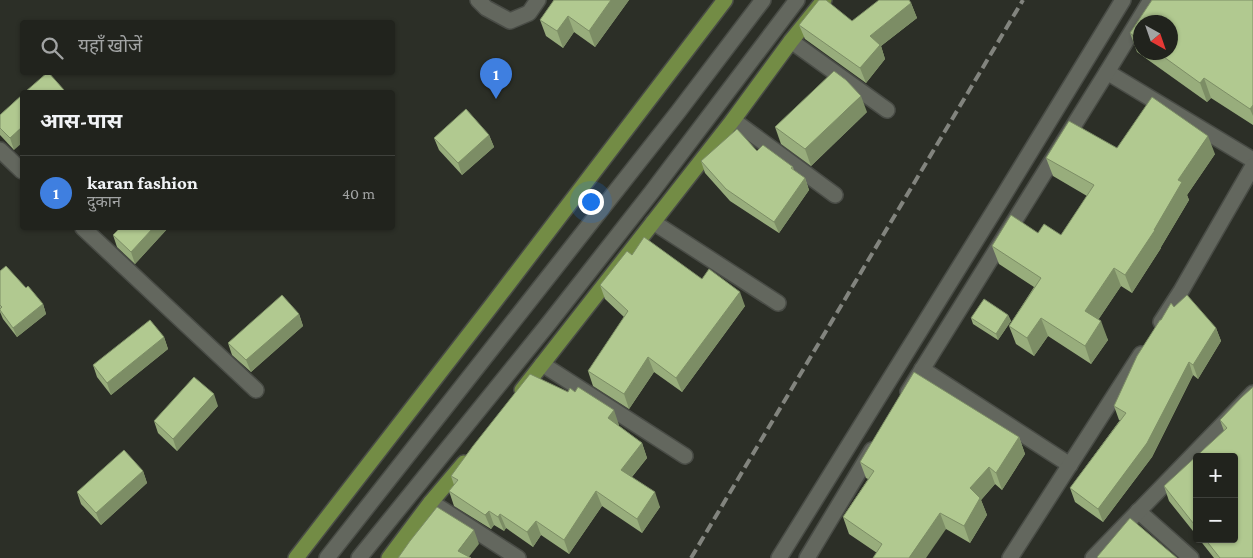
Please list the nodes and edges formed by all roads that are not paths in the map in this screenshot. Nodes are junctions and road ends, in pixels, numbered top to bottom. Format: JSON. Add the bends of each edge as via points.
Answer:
{"nodes":[{"id":1,"x":478,"y":0,"type":"edge"},
{"id":2,"x":538,"y":0,"type":"edge"},
{"id":3,"x":725,"y":0,"type":"edge"},
{"id":4,"x":763,"y":0,"type":"edge"},
{"id":5,"x":797,"y":0,"type":"edge"},
{"id":6,"x":824,"y":0,"type":"edge"},
{"id":7,"x":1123,"y":0,"type":"edge"},
{"id":8,"x":1151,"y":0,"type":"edge"},
{"id":9,"x":791,"y":41,"type":"junction"},
{"id":10,"x":1108,"y":72,"type":"junction"},
{"id":11,"x":886,"y":110,"type":"dead end"},
{"id":12,"x":733,"y":120,"type":"junction"},
{"id":13,"x":0,"y":150,"type":"edge"},
{"id":14,"x":1253,"y":160,"type":"edge"},
{"id":15,"x":1253,"y":166,"type":"edge"},
{"id":16,"x":20,"y":169,"type":"edge"},
{"id":17,"x":835,"y":195,"type":"dead end"},
{"id":18,"x":653,"y":222,"type":"junction"},
{"id":19,"x":84,"y":230,"type":"edge"},
{"id":20,"x":778,"y":303,"type":"dead end"},
{"id":21,"x":542,"y":364,"type":"junction"},
{"id":22,"x":922,"y":369,"type":"junction"},
{"id":23,"x":256,"y":390,"type":"dead end"},
{"id":24,"x":1253,"y":393,"type":"edge"},
{"id":25,"x":513,"y":401,"type":"edge"},
{"id":26,"x":902,"y":402,"type":"edge"},
{"id":27,"x":882,"y":434,"type":"edge"},
{"id":28,"x":472,"y":453,"type":"edge"},
{"id":29,"x":685,"y":456,"type":"dead end"},
{"id":30,"x":1070,"y":465,"type":"junction"},
{"id":31,"x":431,"y":502,"type":"junction"},
{"id":32,"x":1138,"y":512,"type":"junction"},
{"id":33,"x":296,"y":558,"type":"edge"},
{"id":34,"x":327,"y":558,"type":"edge"},
{"id":35,"x":359,"y":558,"type":"edge"},
{"id":36,"x":389,"y":558,"type":"edge"},
{"id":37,"x":518,"y":558,"type":"edge"},
{"id":38,"x":778,"y":558,"type":"edge"},
{"id":39,"x":807,"y":558,"type":"edge"},
{"id":40,"x":1010,"y":558,"type":"edge"},
{"id":41,"x":1094,"y":558,"type":"edge"},
{"id":42,"x":1191,"y":558,"type":"edge"}],
"edges":[{"from":1,"to":2,"type":"street","via":[[510,21],[529,13]]},
{"from":3,"to":33,"type":"main road"},
{"from":4,"to":34,"type":"street"},
{"from":5,"to":35,"type":"street","via":[[555,316]]},
{"from":6,"to":9,"type":"main road"},
{"from":7,"to":38,"type":"street"},
{"from":8,"to":10,"type":"street"},
{"from":9,"to":11,"type":"street"},
{"from":9,"to":12,"type":"main road"},
{"from":10,"to":14,"type":"street"},
{"from":10,"to":22,"type":"street"},
{"from":12,"to":17,"type":"street"},
{"from":12,"to":18,"type":"main road"},
{"from":13,"to":16,"type":"street"},
{"from":15,"to":30,"type":"street","via":[[1181,291]]},
{"from":18,"to":20,"type":"street"},
{"from":18,"to":21,"type":"main road"},
{"from":19,"to":23,"type":"street"},
{"from":21,"to":25,"type":"main road"},
{"from":21,"to":29,"type":"street"},
{"from":22,"to":26,"type":"street"},
{"from":22,"to":30,"type":"street"},
{"from":24,"to":32,"type":"street"},
{"from":27,"to":39,"type":"street"},
{"from":28,"to":31,"type":"main road"},
{"from":30,"to":40,"type":"street"},
{"from":31,"to":36,"type":"main road"},
{"from":31,"to":37,"type":"street"},
{"from":32,"to":41,"type":"street"},
{"from":32,"to":42,"type":"street"}]}
